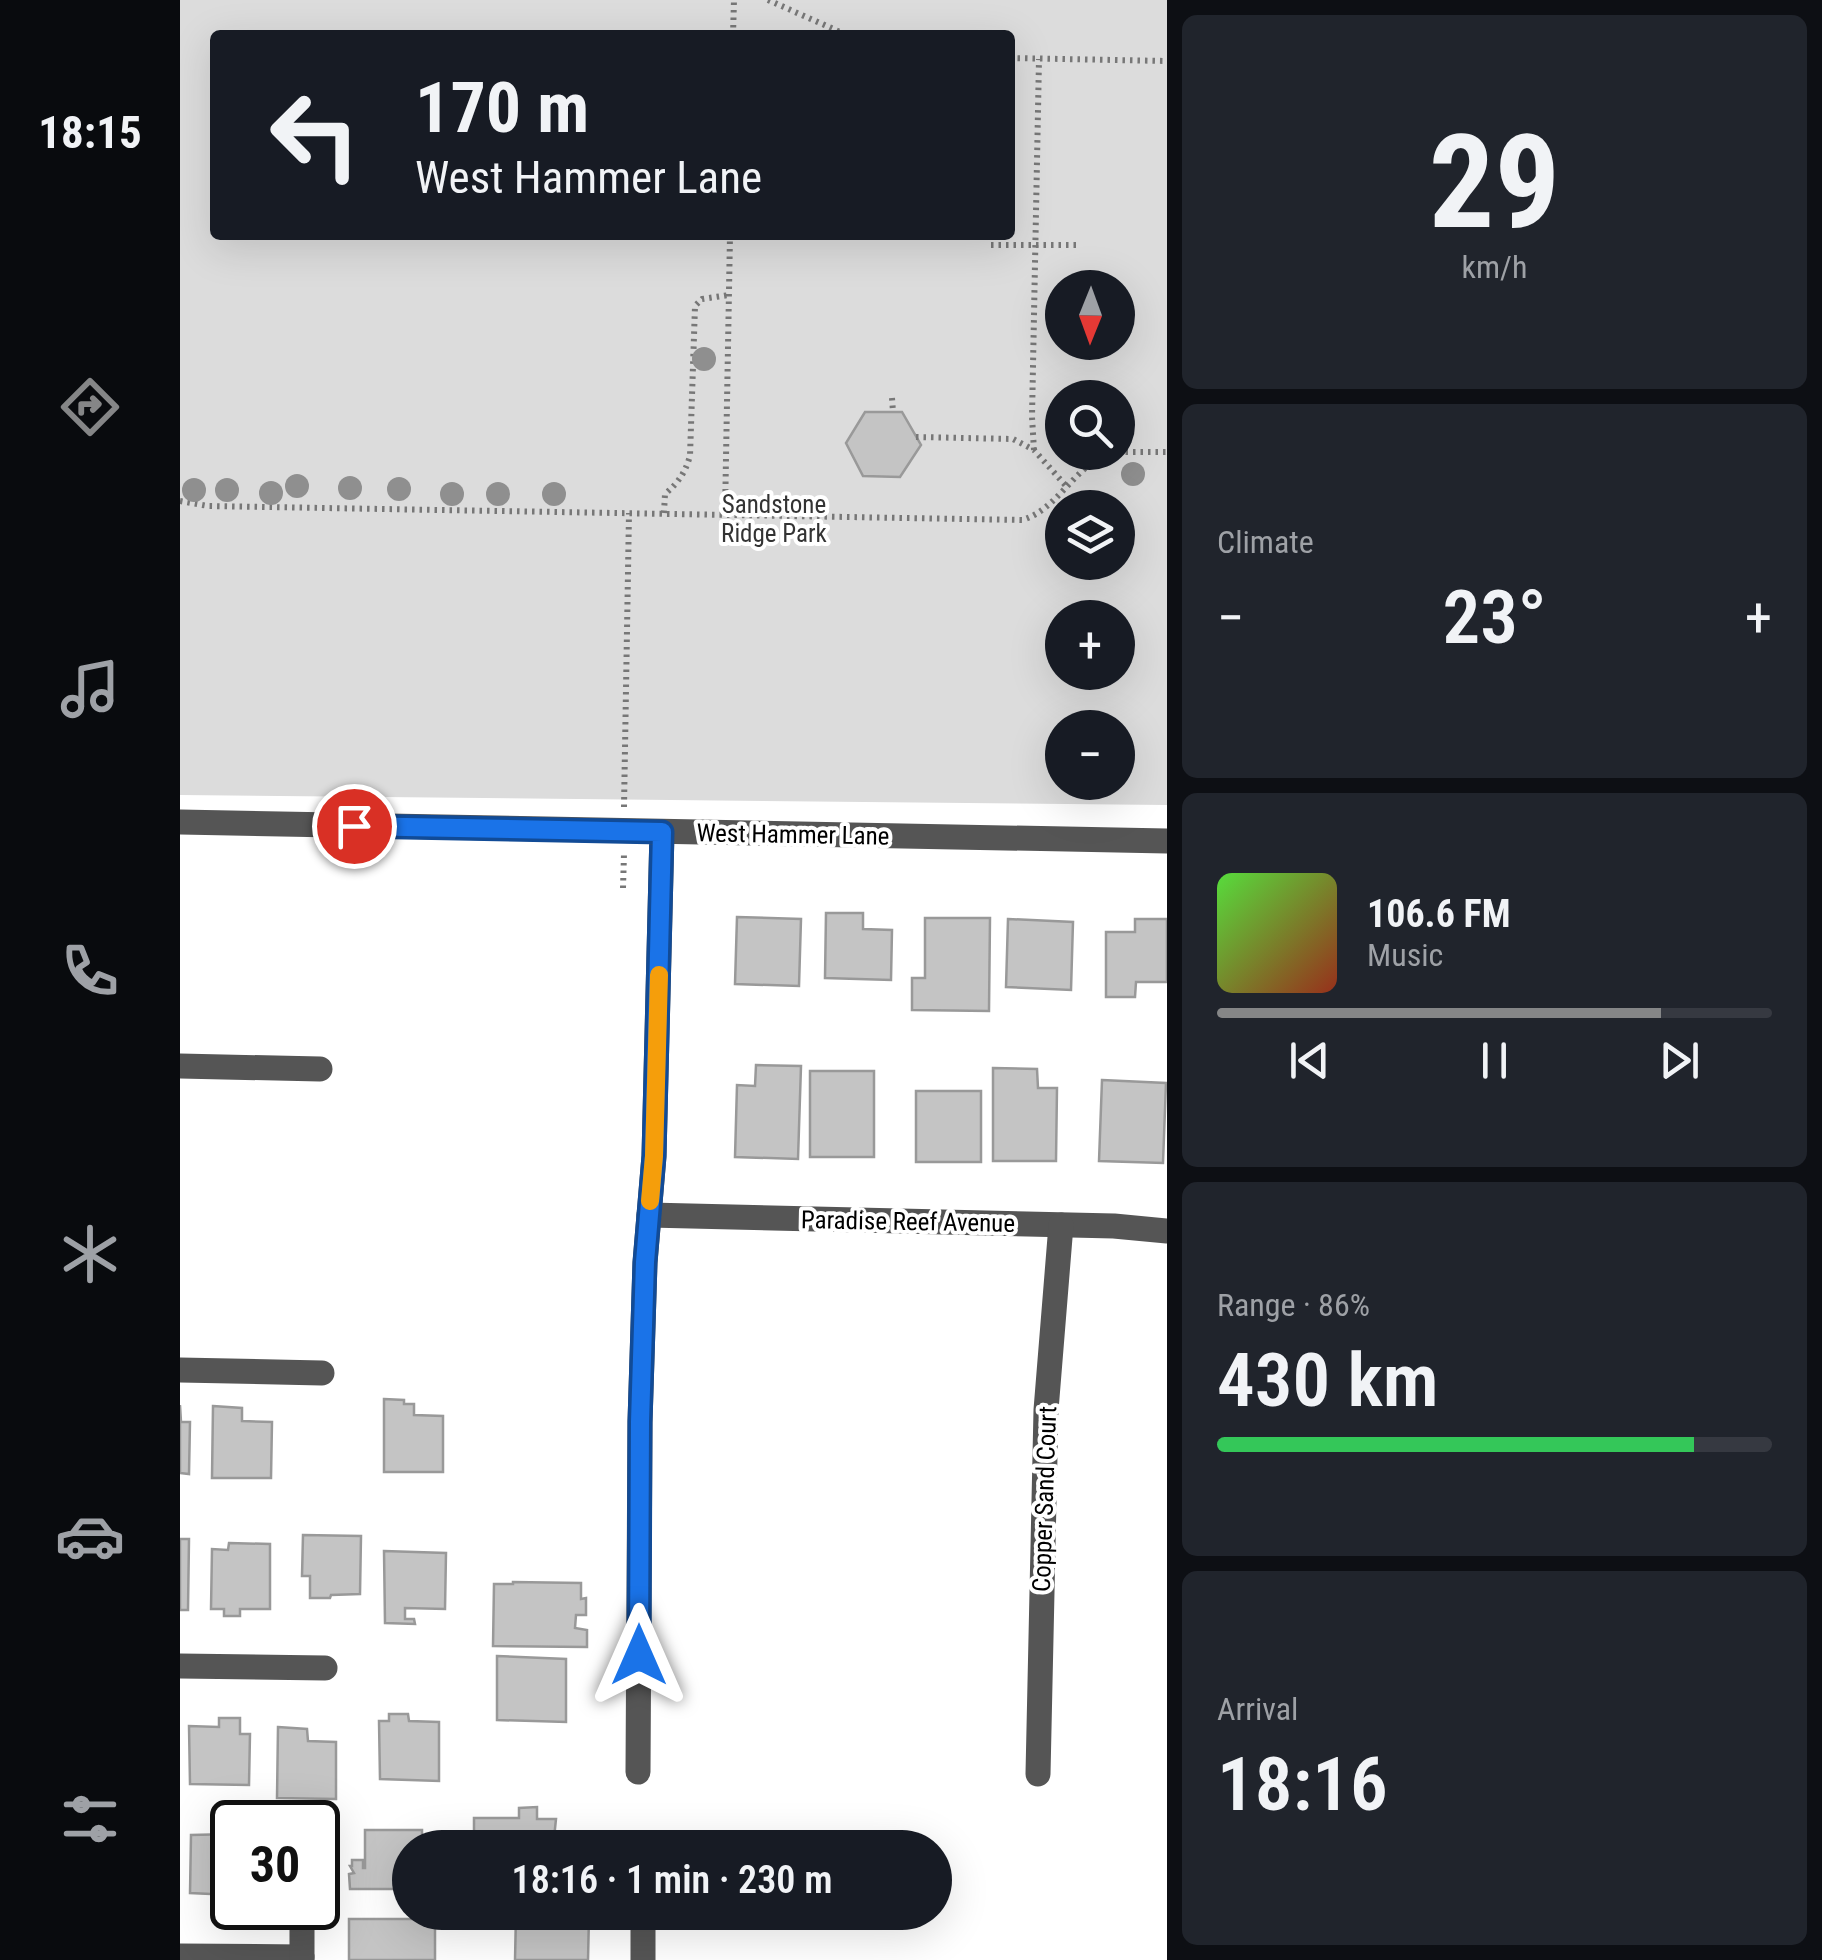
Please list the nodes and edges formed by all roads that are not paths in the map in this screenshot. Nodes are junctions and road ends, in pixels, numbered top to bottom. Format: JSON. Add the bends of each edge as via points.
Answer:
{"nodes":[{"id":1,"x":180,"y":822,"type":"edge"},
{"id":2,"x":662,"y":832,"type":"junction"},
{"id":3,"x":1167,"y":841,"type":"edge"},
{"id":4,"x":180,"y":1066,"type":"edge"},
{"id":5,"x":320,"y":1069,"type":"dead end"},
{"id":6,"x":649,"y":1216,"type":"junction"},
{"id":7,"x":1062,"y":1225,"type":"junction"},
{"id":8,"x":1167,"y":1232,"type":"edge"},
{"id":9,"x":180,"y":1370,"type":"edge"},
{"id":10,"x":322,"y":1373,"type":"dead end"},
{"id":11,"x":180,"y":1666,"type":"edge"},
{"id":12,"x":325,"y":1668,"type":"dead end"},
{"id":13,"x":638,"y":1772,"type":"dead end"},
{"id":14,"x":1038,"y":1774,"type":"dead end"},
{"id":15,"x":302,"y":1930,"type":"edge"},
{"id":16,"x":643,"y":1930,"type":"edge"},
{"id":17,"x":180,"y":1956,"type":"edge"},
{"id":18,"x":302,"y":1959,"type":"edge"},
{"id":19,"x":642,"y":1960,"type":"edge"}],
"edges":[{"from":1,"to":2,"type":"street","name":"West Hammer Lane"},
{"from":2,"to":3,"type":"street","name":"West Hammer Lane"},
{"from":2,"to":6,"type":"street"},
{"from":4,"to":5,"type":"street"},
{"from":6,"to":7,"type":"street","name":"Paradise Reef Avenue"},
{"from":6,"to":13,"type":"street"},
{"from":7,"to":8,"type":"street","name":"Paradise Reef Avenue"},
{"from":7,"to":14,"type":"street","name":"Copper Sand Court","via":[[1046,1410]]},
{"from":9,"to":10,"type":"street"},
{"from":11,"to":12,"type":"street"},
{"from":15,"to":18,"type":"street"},
{"from":16,"to":19,"type":"street"},
{"from":17,"to":18,"type":"street"}]}
